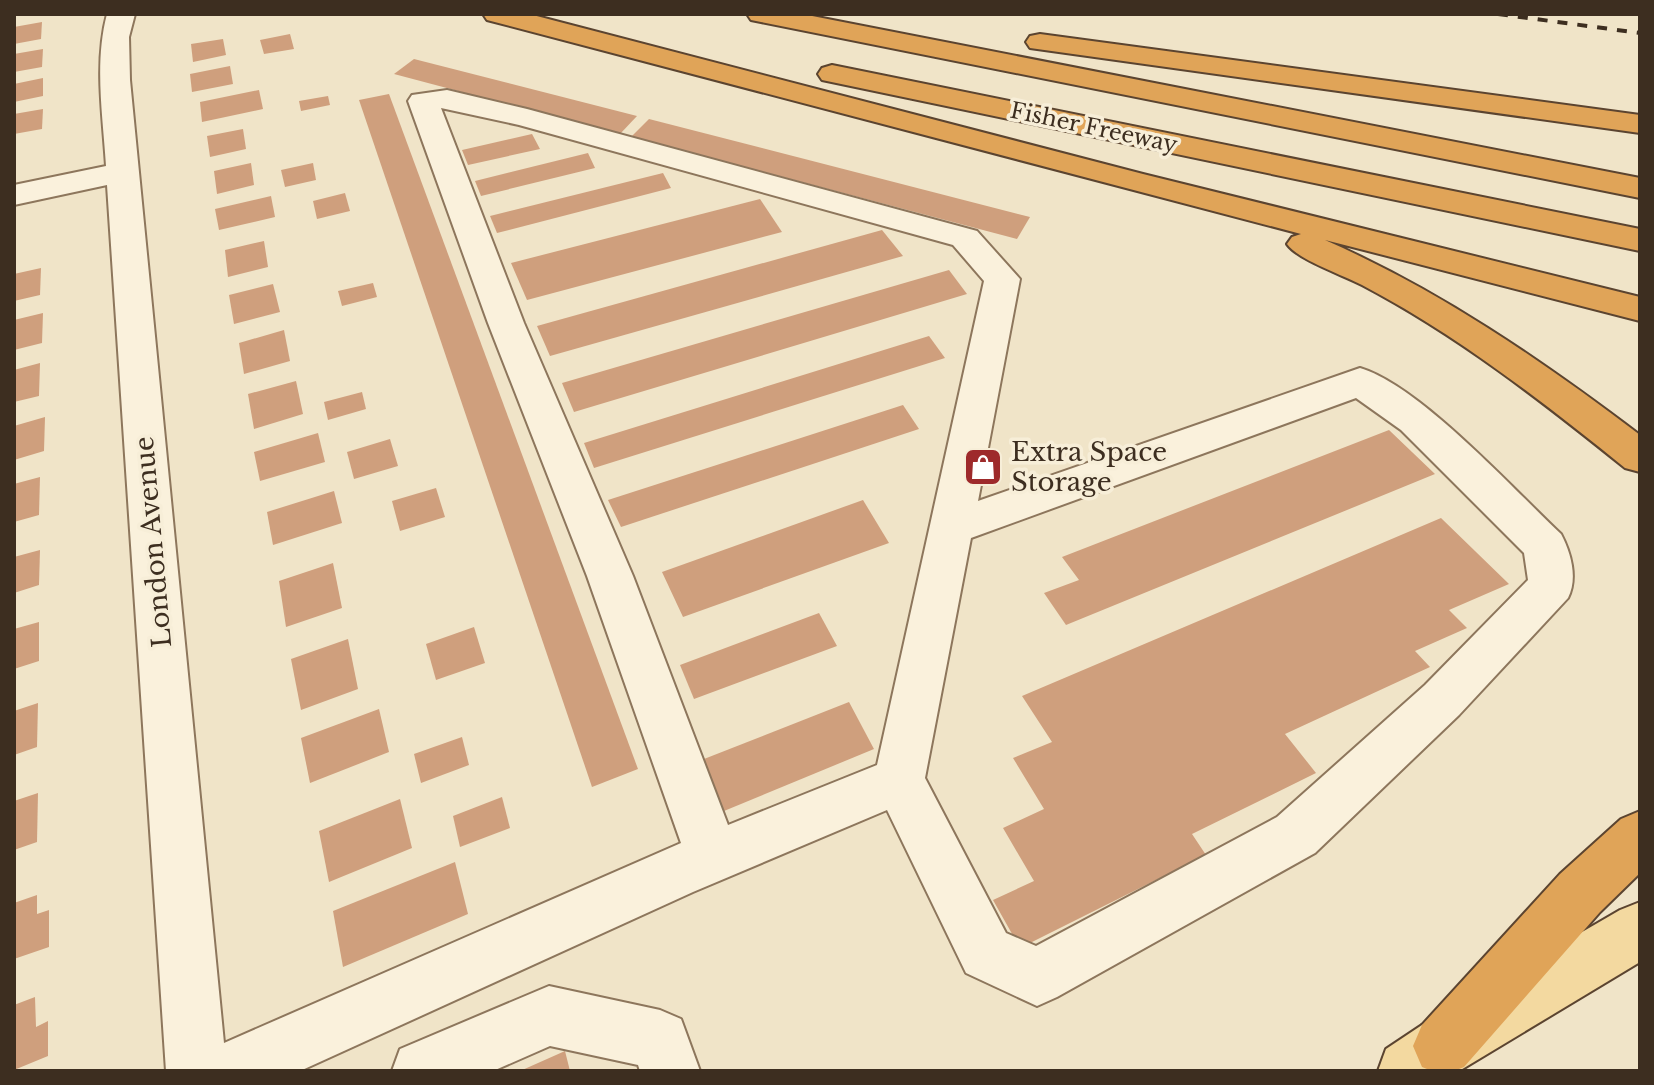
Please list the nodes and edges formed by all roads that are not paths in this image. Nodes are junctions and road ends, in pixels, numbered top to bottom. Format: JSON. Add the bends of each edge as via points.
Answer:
{"nodes":[{"id":1,"x":121,"y":14,"type":"edge"},
{"id":2,"x":497,"y":14,"type":"edge"},
{"id":3,"x":548,"y":14,"type":"edge"},
{"id":4,"x":761,"y":14,"type":"edge"},
{"id":5,"x":862,"y":14,"type":"edge"},
{"id":6,"x":1640,"y":124,"type":"edge"},
{"id":7,"x":123,"y":172,"type":"junction"},
{"id":8,"x":1132,"y":181,"type":"junction"},
{"id":9,"x":1640,"y":188,"type":"edge"},
{"id":10,"x":14,"y":195,"type":"edge"},
{"id":11,"x":1640,"y":240,"type":"edge"},
{"id":12,"x":1640,"y":309,"type":"edge"},
{"id":13,"x":1640,"y":457,"type":"edge"},
{"id":14,"x":952,"y":527,"type":"junction"},
{"id":15,"x":899,"y":780,"type":"junction"},
{"id":16,"x":1640,"y":837,"type":"edge"},
{"id":17,"x":713,"y":856,"type":"junction"},
{"id":18,"x":1640,"y":930,"type":"edge"},
{"id":19,"x":665,"y":1055,"type":"edge"},
{"id":20,"x":1425,"y":1058,"type":"edge"},
{"id":21,"x":196,"y":1071,"type":"edge"},
{"id":22,"x":231,"y":1071,"type":"edge"},
{"id":23,"x":422,"y":1071,"type":"edge"}],
"edges":[{"from":1,"to":7,"type":"street","name":"London Avenue","via":[[115,80]]},
{"from":2,"to":8,"type":"highway"},
{"from":3,"to":11,"type":"highway","name":"Fisher Freeway"},
{"from":4,"to":9,"type":"highway","name":"Fisher Freeway"},
{"from":5,"to":6,"type":"highway"},
{"from":7,"to":10,"type":"street"},
{"from":7,"to":21,"type":"street","name":"London Avenue"},
{"from":8,"to":12,"type":"highway"},
{"from":8,"to":13,"type":"highway","via":[[1307,245],[1377,277],[1486,344]]},
{"from":14,"to":15,"type":"street"},
{"from":14,"to":15,"type":"street","via":[[1360,382],[1415,420],[1545,546],[1552,585],[1442,700],[1296,835],[1037,977],[986,953]]},
{"from":14,"to":17,"type":"street","via":[[1002,279],[965,238],[527,118],[447,99],[423,101],[506,323],[610,576]]},
{"from":15,"to":17,"type":"street"},
{"from":16,"to":20,"type":"highway"},
{"from":17,"to":22,"type":"street"},
{"from":18,"to":20,"type":"main road"},
{"from":19,"to":23,"type":"street","via":[[549,1016]]}]}
